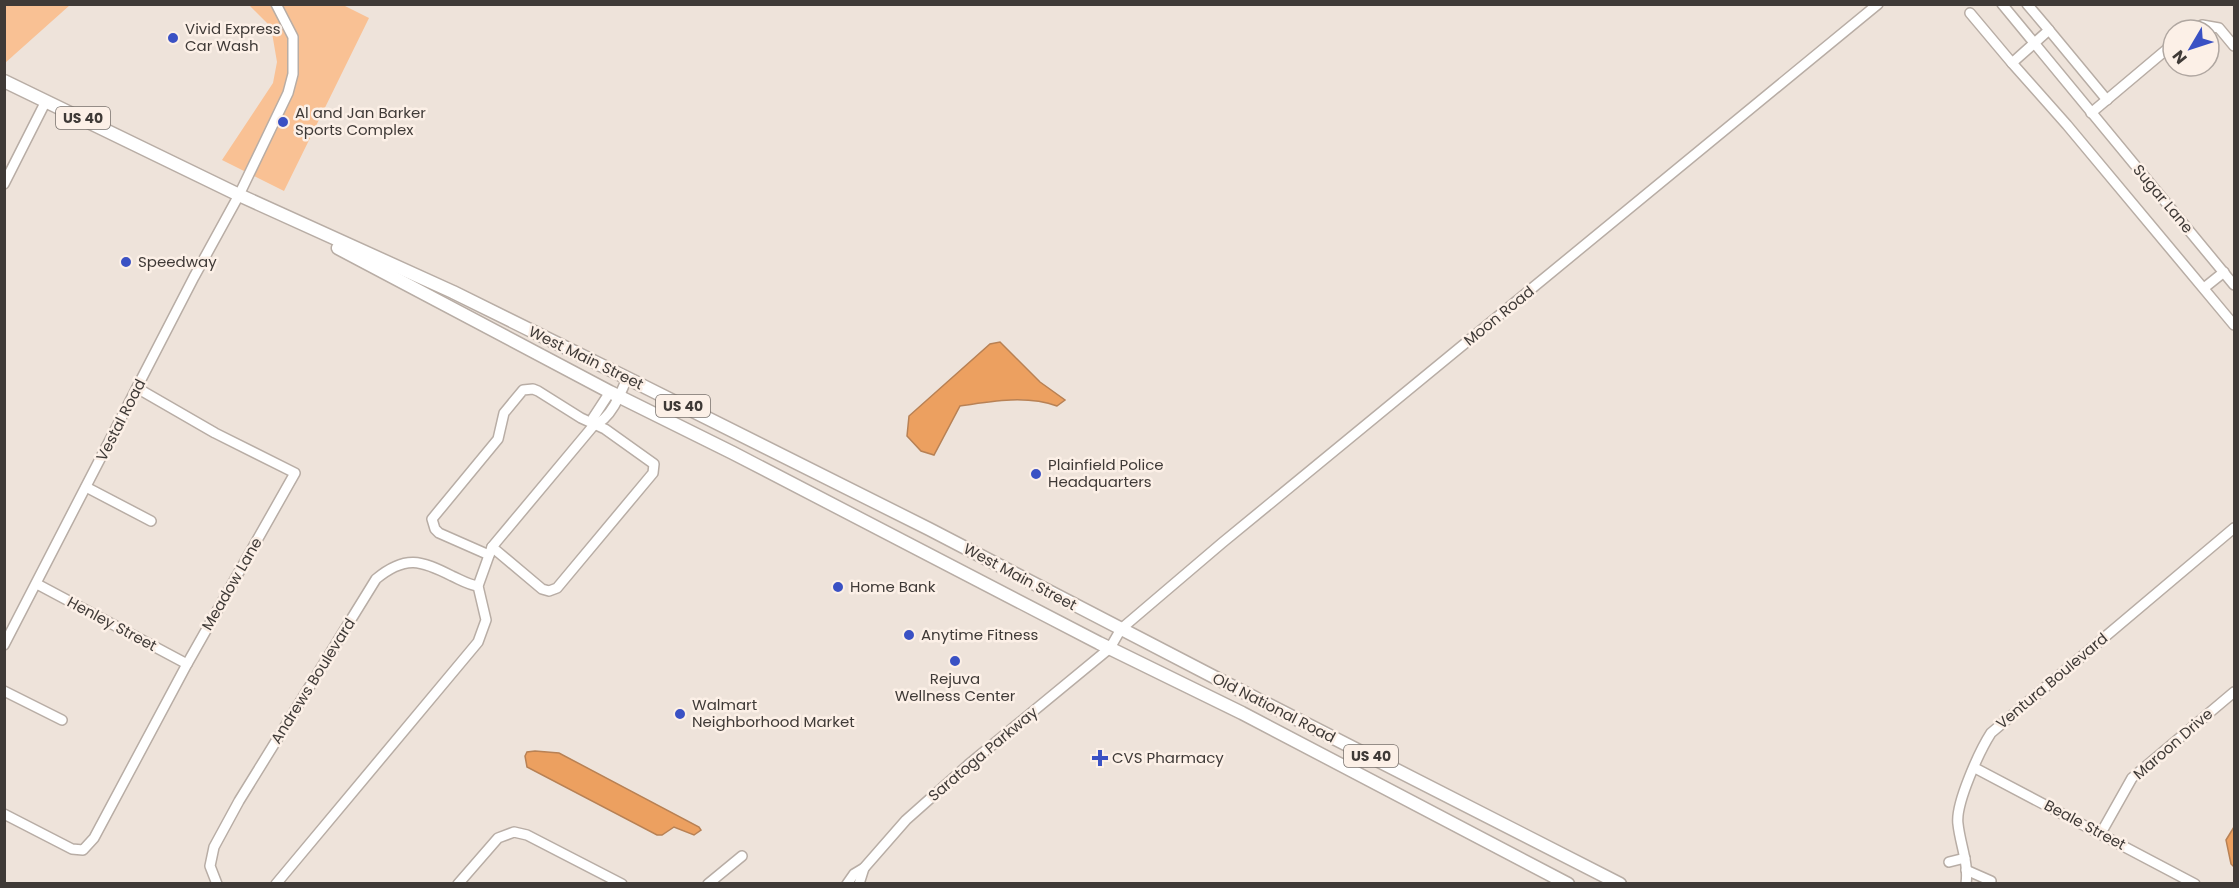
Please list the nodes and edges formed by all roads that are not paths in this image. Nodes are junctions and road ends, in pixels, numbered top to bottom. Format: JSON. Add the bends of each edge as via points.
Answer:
{"nodes":[{"id":1,"x":276,"y":4,"type":"edge"},
{"id":2,"x":1878,"y":4,"type":"edge"},
{"id":3,"x":2002,"y":4,"type":"edge"},
{"id":4,"x":2027,"y":4,"type":"edge"},
{"id":5,"x":1970,"y":13,"type":"dead end"},
{"id":6,"x":2049,"y":30,"type":"junction"},
{"id":7,"x":2221,"y":30,"type":"edge"},
{"id":8,"x":2033,"y":43,"type":"junction"},
{"id":9,"x":2235,"y":46,"type":"edge"},
{"id":10,"x":2161,"y":54,"type":"edge"},
{"id":11,"x":2012,"y":63,"type":"junction"},
{"id":12,"x":4,"y":81,"type":"edge"},
{"id":13,"x":2107,"y":100,"type":"junction"},
{"id":14,"x":46,"y":101,"type":"junction"},
{"id":15,"x":2091,"y":113,"type":"junction"},
{"id":16,"x":4,"y":184,"type":"edge"},
{"id":17,"x":239,"y":195,"type":"junction"},
{"id":18,"x":2224,"y":272,"type":"junction"},
{"id":19,"x":2235,"y":285,"type":"edge"},
{"id":20,"x":2204,"y":288,"type":"junction"},
{"id":21,"x":2235,"y":325,"type":"edge"},
{"id":22,"x":627,"y":378,"type":"junction"},
{"id":23,"x":137,"y":388,"type":"junction"},
{"id":24,"x":615,"y":394,"type":"junction"},
{"id":25,"x":594,"y":425,"type":"junction"},
{"id":26,"x":86,"y":487,"type":"junction"},
{"id":27,"x":151,"y":521,"type":"dead end"},
{"id":28,"x":2233,"y":534,"type":"edge"},
{"id":29,"x":491,"y":551,"type":"junction"},
{"id":30,"x":37,"y":584,"type":"junction"},
{"id":31,"x":478,"y":586,"type":"junction"},
{"id":32,"x":1121,"y":630,"type":"junction"},
{"id":33,"x":4,"y":645,"type":"edge"},
{"id":34,"x":1110,"y":648,"type":"junction"},
{"id":35,"x":187,"y":664,"type":"junction"},
{"id":36,"x":4,"y":691,"type":"edge"},
{"id":37,"x":2235,"y":692,"type":"edge"},
{"id":38,"x":62,"y":720,"type":"dead end"},
{"id":39,"x":1974,"y":768,"type":"junction"},
{"id":40,"x":4,"y":814,"type":"edge"},
{"id":41,"x":2101,"y":833,"type":"junction"},
{"id":42,"x":742,"y":856,"type":"dead end"},
{"id":43,"x":1965,"y":858,"type":"junction"},
{"id":44,"x":1949,"y":862,"type":"dead end"},
{"id":45,"x":864,"y":868,"type":"junction"},
{"id":46,"x":1966,"y":870,"type":"junction"},
{"id":47,"x":1991,"y":881,"type":"dead end"},
{"id":48,"x":217,"y":884,"type":"edge"},
{"id":49,"x":276,"y":884,"type":"edge"},
{"id":50,"x":458,"y":884,"type":"edge"},
{"id":51,"x":622,"y":884,"type":"edge"},
{"id":52,"x":708,"y":884,"type":"edge"},
{"id":53,"x":847,"y":884,"type":"edge"},
{"id":54,"x":859,"y":884,"type":"edge"},
{"id":55,"x":1568,"y":884,"type":"edge"},
{"id":56,"x":1620,"y":884,"type":"edge"},
{"id":57,"x":1966,"y":884,"type":"edge"},
{"id":58,"x":2195,"y":884,"type":"edge"}],
"edges":[{"from":1,"to":17,"type":"street","name":"Vestal Road","via":[[293,37],[293,74],[288,93]]},
{"from":2,"to":32,"type":"street","name":"Moon Road","via":[[1221,543]]},
{"from":3,"to":8,"type":"street","name":"Sugar Lane"},
{"from":4,"to":6,"type":"street"},
{"from":5,"to":11,"type":"street"},
{"from":6,"to":8,"type":"street"},
{"from":6,"to":13,"type":"street"},
{"from":7,"to":9,"type":"street"},
{"from":8,"to":11,"type":"street"},
{"from":8,"to":15,"type":"street","name":"Sugar Lane"},
{"from":10,"to":13,"type":"street"},
{"from":11,"to":20,"type":"street"},
{"from":12,"to":14,"type":"main road","name":"West Main Street","number":"US 40"},
{"from":13,"to":15,"type":"street"},
{"from":14,"to":16,"type":"street"},
{"from":14,"to":17,"type":"main road","name":"West Main Street","number":"US 40"},
{"from":15,"to":18,"type":"street","name":"Sugar Lane"},
{"from":17,"to":22,"type":"main road","name":"West Main Street","number":"US 40","via":[[453,292]]},
{"from":17,"to":23,"type":"street","name":"Vestal Road"},
{"from":17,"to":24,"type":"main road","name":"West Main Street","number":"US 40"},
{"from":18,"to":19,"type":"street","name":"Sugar Lane"},
{"from":18,"to":20,"type":"street"},
{"from":20,"to":21,"type":"street"},
{"from":22,"to":24,"type":"street"},
{"from":22,"to":32,"type":"main road","name":"West Main Street","number":"US 40"},
{"from":23,"to":26,"type":"street","name":"Vestal Road"},
{"from":23,"to":35,"type":"street","name":"Meadow Lane","via":[[295,473]]},
{"from":24,"to":25,"type":"street","via":[[600,423]]},
{"from":24,"to":34,"type":"main road","name":"West Main Street","number":"US 40"},
{"from":25,"to":29,"type":"street"},
{"from":25,"to":29,"type":"street","via":[[652,461],[653,472],[557,588],[542,589]]},
{"from":25,"to":29,"type":"street","via":[[533,389],[523,390],[509,405],[498,439],[432,519],[439,533]]},
{"from":26,"to":27,"type":"street"},
{"from":26,"to":30,"type":"street","name":"Vestal Road"},
{"from":28,"to":39,"type":"street","name":"Ventura Boulevard","via":[[1996,728]]},
{"from":29,"to":31,"type":"street"},
{"from":30,"to":33,"type":"street","name":"Vestal Road"},
{"from":30,"to":35,"type":"street","name":"Henley Street"},
{"from":31,"to":48,"type":"street","name":"Andrews Boulevard","via":[[409,561],[388,569],[376,579],[214,848],[210,866]]},
{"from":31,"to":49,"type":"street","via":[[486,620],[478,642]]},
{"from":32,"to":34,"type":"street","name":"Moon Road"},
{"from":32,"to":56,"type":"main road","name":"Old National Road","number":"US 40"},
{"from":34,"to":45,"type":"street","name":"Saratoga Parkway","via":[[906,820]]},
{"from":34,"to":55,"type":"main road","name":"Old National Road","number":"US 40"},
{"from":35,"to":40,"type":"street","name":"Meadow Lane","via":[[94,837],[83,850],[72,849]]},
{"from":36,"to":38,"type":"street"},
{"from":37,"to":41,"type":"street","name":"Maroon Drive","via":[[2132,778]]},
{"from":39,"to":41,"type":"street","name":"Beale Street"},
{"from":39,"to":43,"type":"street","name":"Ventura Boulevard","via":[[1957,813]]},
{"from":41,"to":58,"type":"street","name":"Beale Street"},
{"from":42,"to":52,"type":"street"},
{"from":43,"to":44,"type":"street"},
{"from":43,"to":46,"type":"street","name":"Ventura Boulevard"},
{"from":45,"to":53,"type":"street","name":"Saratoga Parkway"},
{"from":45,"to":54,"type":"street","name":"Saratoga Parkway"},
{"from":46,"to":47,"type":"street"},
{"from":46,"to":57,"type":"street","name":"Ventura Boulevard"},
{"from":50,"to":51,"type":"street","via":[[498,838],[514,832]]}]}
